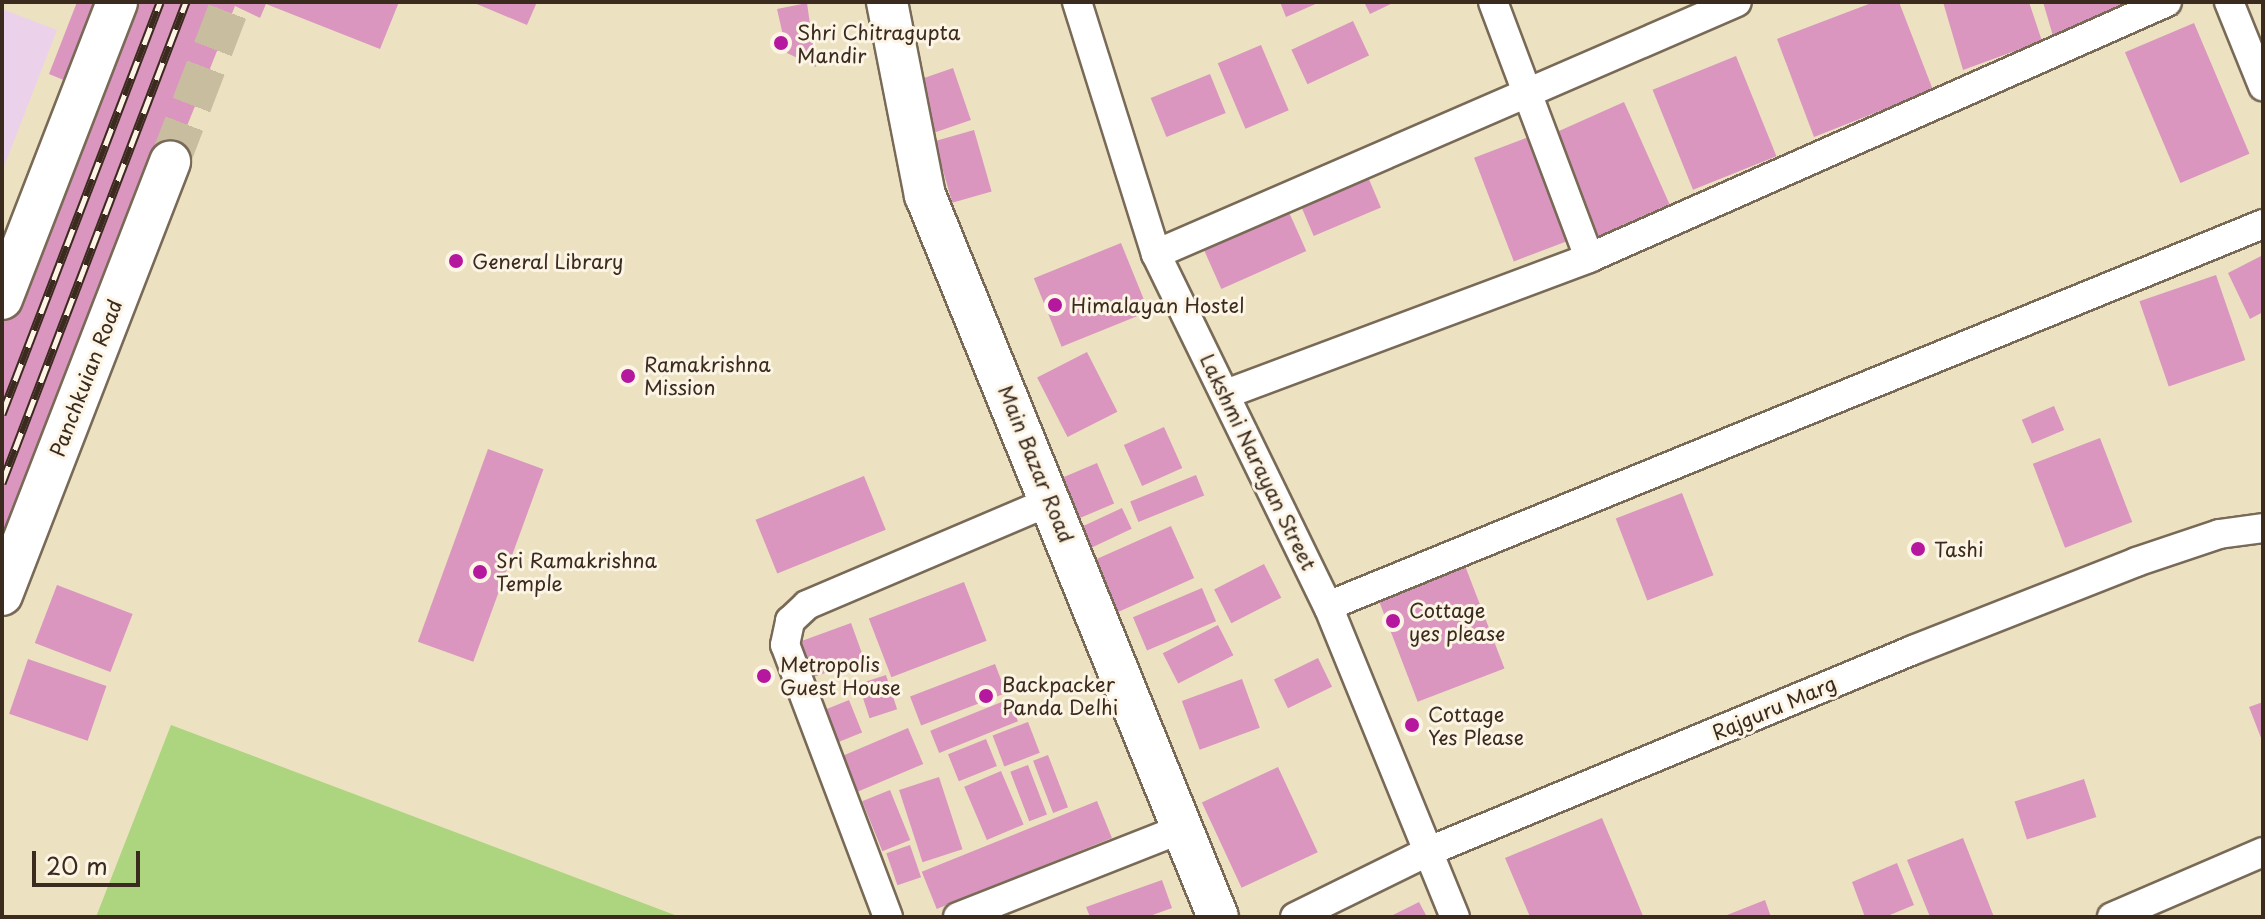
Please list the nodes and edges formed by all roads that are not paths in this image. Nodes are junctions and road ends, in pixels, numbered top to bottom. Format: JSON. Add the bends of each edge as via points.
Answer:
{"nodes":[{"id":1,"x":117,"y":2,"type":"edge"},
{"id":2,"x":887,"y":2,"type":"edge"},
{"id":3,"x":1077,"y":2,"type":"edge"},
{"id":4,"x":1493,"y":2,"type":"edge"},
{"id":5,"x":1737,"y":2,"type":"edge"},
{"id":6,"x":2167,"y":2,"type":"edge"},
{"id":7,"x":2229,"y":2,"type":"edge"},
{"id":8,"x":2263,"y":86,"type":"edge"},
{"id":9,"x":1529,"y":91,"type":"junction"},
{"id":10,"x":170,"y":161,"type":"tunnel mouth"},
{"id":11,"x":2263,"y":224,"type":"edge"},
{"id":12,"x":1156,"y":254,"type":"junction"},
{"id":13,"x":1589,"y":258,"type":"junction"},
{"id":14,"x":2,"y":299,"type":"edge"},
{"id":15,"x":1226,"y":394,"type":"junction"},
{"id":16,"x":1051,"y":501,"type":"junction"},
{"id":17,"x":2263,"y":528,"type":"edge"},
{"id":18,"x":2,"y":595,"type":"edge"},
{"id":19,"x":1328,"y":606,"type":"junction"},
{"id":20,"x":1184,"y":828,"type":"junction"},
{"id":21,"x":1427,"y":852,"type":"junction"},
{"id":22,"x":2263,"y":852,"type":"edge"},
{"id":23,"x":888,"y":917,"type":"edge"},
{"id":24,"x":958,"y":917,"type":"edge"},
{"id":25,"x":1218,"y":917,"type":"edge"},
{"id":26,"x":1295,"y":917,"type":"edge"},
{"id":27,"x":1455,"y":917,"type":"edge"},
{"id":28,"x":2112,"y":917,"type":"edge"}],
"edges":[{"from":1,"to":14,"type":"street"},
{"from":2,"to":16,"type":"street","name":"Main Bazar Road","via":[[925,195]]},
{"from":3,"to":12,"type":"street","name":"Lakshmi Narayan Street"},
{"from":4,"to":9,"type":"street"},
{"from":5,"to":9,"type":"street"},
{"from":6,"to":13,"type":"street"},
{"from":7,"to":8,"type":"street"},
{"from":9,"to":12,"type":"street"},
{"from":9,"to":13,"type":"street"},
{"from":10,"to":18,"type":"street","name":"Panchkuian Road"},
{"from":11,"to":19,"type":"street"},
{"from":12,"to":15,"type":"street","name":"Lakshmi Narayan Street"},
{"from":13,"to":15,"type":"street"},
{"from":15,"to":19,"type":"street","name":"Lakshmi Narayan Street"},
{"from":16,"to":20,"type":"street","name":"Main Bazar Road"},
{"from":16,"to":23,"type":"street","via":[[807,605],[790,621],[785,645]]},
{"from":17,"to":21,"type":"street","name":"Rajguru Marg","via":[[2219,534],[2136,562]]},
{"from":19,"to":21,"type":"street","name":"Lakshmi Narayan Street"},
{"from":20,"to":24,"type":"street"},
{"from":20,"to":25,"type":"street","name":"Main Bazar Road"},
{"from":21,"to":26,"type":"street","name":"Rajguru Marg"},
{"from":21,"to":27,"type":"street","name":"Lakshmi Narayan Street"},
{"from":22,"to":28,"type":"street"}]}
